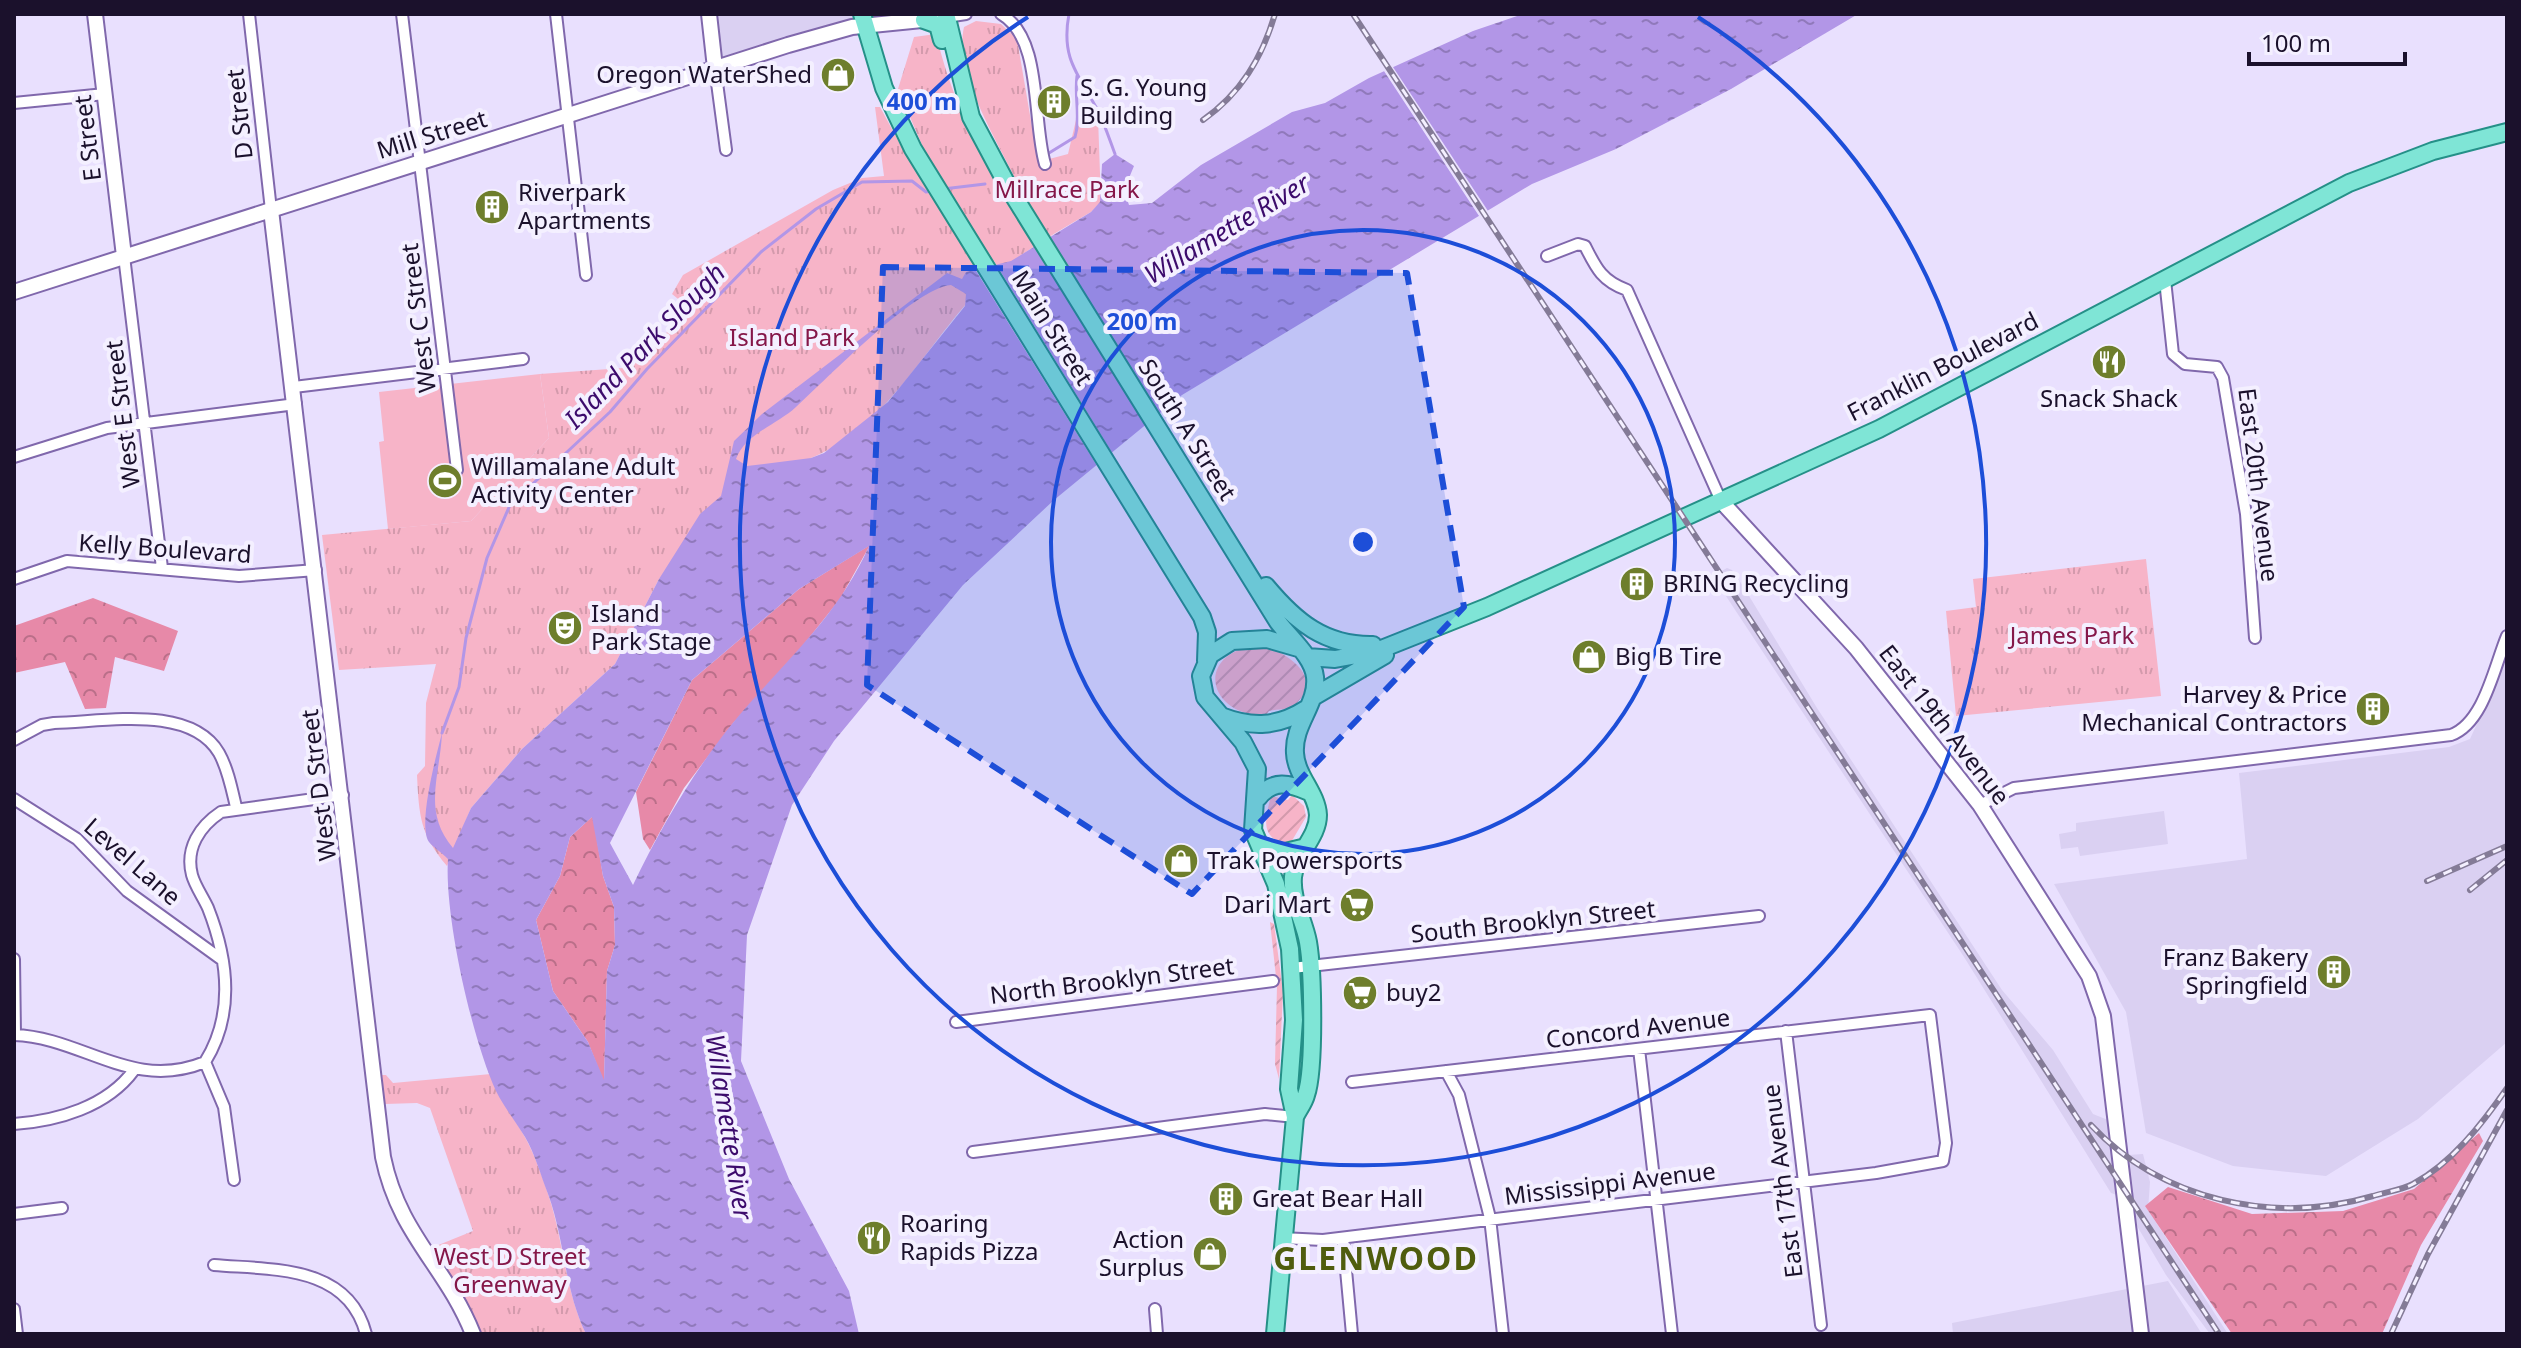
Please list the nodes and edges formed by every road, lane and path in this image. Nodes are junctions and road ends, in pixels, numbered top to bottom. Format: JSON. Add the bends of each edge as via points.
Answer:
{"nodes":[{"id":1,"x":95,"y":14,"type":"edge"},
{"id":2,"x":249,"y":14,"type":"edge"},
{"id":3,"x":402,"y":14,"type":"edge"},
{"id":4,"x":556,"y":14,"type":"edge"},
{"id":5,"x":709,"y":14,"type":"edge"},
{"id":6,"x":966,"y":14,"type":"edge"},
{"id":7,"x":1001,"y":14,"type":"edge"},
{"id":8,"x":946,"y":16,"type":"edge"},
{"id":9,"x":863,"y":20,"type":"edge"},
{"id":10,"x":924,"y":20,"type":"junction"},
{"id":11,"x":715,"y":68,"type":"junction"},
{"id":12,"x":105,"y":94,"type":"junction"},
{"id":13,"x":14,"y":103,"type":"edge"},
{"id":14,"x":568,"y":115,"type":"junction"},
{"id":15,"x":2507,"y":132,"type":"edge"},
{"id":16,"x":984,"y":144,"type":"junction"},
{"id":17,"x":726,"y":150,"type":"dead end"},
{"id":18,"x":420,"y":162,"type":"junction"},
{"id":19,"x":1045,"y":164,"type":"dead end"},
{"id":20,"x":271,"y":210,"type":"junction"},
{"id":21,"x":124,"y":256,"type":"junction"},
{"id":22,"x":1547,"y":256,"type":"dead end"},
{"id":23,"x":586,"y":275,"type":"dead end"},
{"id":24,"x":2165,"y":280,"type":"junction"},
{"id":25,"x":14,"y":292,"type":"edge"},
{"id":26,"x":523,"y":359,"type":"dead end"},
{"id":27,"x":445,"y":369,"type":"junction"},
{"id":28,"x":294,"y":387,"type":"junction"},
{"id":29,"x":296,"y":404,"type":"junction"},
{"id":30,"x":144,"y":421,"type":"junction"},
{"id":31,"x":14,"y":457,"type":"edge"},
{"id":32,"x":457,"y":470,"type":"dead end"},
{"id":33,"x":1721,"y":501,"type":"junction"},
{"id":34,"x":1231,"y":545,"type":"junction"},
{"id":35,"x":162,"y":568,"type":"junction"},
{"id":36,"x":316,"y":570,"type":"junction"},
{"id":37,"x":14,"y":579,"type":"edge"},
{"id":38,"x":2507,"y":636,"type":"edge"},
{"id":39,"x":2255,"y":638,"type":"dead end"},
{"id":40,"x":1399,"y":645,"type":"junction"},
{"id":41,"x":1303,"y":653,"type":"junction"},
{"id":42,"x":1206,"y":661,"type":"junction"},
{"id":43,"x":1310,"y":703,"type":"junction"},
{"id":44,"x":1220,"y":716,"type":"junction"},
{"id":45,"x":14,"y":740,"type":"edge"},
{"id":46,"x":1309,"y":792,"type":"junction"},
{"id":47,"x":343,"y":795,"type":"junction"},
{"id":48,"x":1258,"y":798,"type":"junction"},
{"id":49,"x":14,"y":799,"type":"edge"},
{"id":50,"x":1980,"y":805,"type":"junction"},
{"id":51,"x":236,"y":807,"type":"junction"},
{"id":52,"x":1261,"y":845,"type":"junction"},
{"id":53,"x":1302,"y":848,"type":"junction"},
{"id":54,"x":1759,"y":916,"type":"dead end"},
{"id":55,"x":14,"y":959,"type":"edge"},
{"id":56,"x":221,"y":959,"type":"junction"},
{"id":57,"x":1311,"y":967,"type":"junction"},
{"id":58,"x":1292,"y":968,"type":"junction"},
{"id":59,"x":1273,"y":981,"type":"dead end"},
{"id":60,"x":956,"y":1022,"type":"dead end"},
{"id":61,"x":1786,"y":1031,"type":"junction"},
{"id":62,"x":15,"y":1035,"type":"edge"},
{"id":63,"x":1639,"y":1049,"type":"junction"},
{"id":64,"x":205,"y":1062,"type":"junction"},
{"id":65,"x":134,"y":1070,"type":"junction"},
{"id":66,"x":1446,"y":1071,"type":"junction"},
{"id":67,"x":1352,"y":1082,"type":"dead end"},
{"id":68,"x":1295,"y":1117,"type":"junction"},
{"id":69,"x":14,"y":1124,"type":"edge"},
{"id":70,"x":973,"y":1152,"type":"dead end"},
{"id":71,"x":1943,"y":1161,"type":"joint"},
{"id":72,"x":234,"y":1180,"type":"dead end"},
{"id":73,"x":1802,"y":1182,"type":"junction"},
{"id":74,"x":1658,"y":1198,"type":"junction"},
{"id":75,"x":62,"y":1208,"type":"dead end"},
{"id":76,"x":14,"y":1214,"type":"edge"},
{"id":77,"x":1490,"y":1218,"type":"junction"},
{"id":78,"x":1281,"y":1238,"type":"junction"},
{"id":79,"x":1343,"y":1238,"type":"junction"},
{"id":80,"x":214,"y":1265,"type":"dead end"},
{"id":81,"x":14,"y":1309,"type":"edge"},
{"id":82,"x":1155,"y":1309,"type":"dead end"},
{"id":83,"x":1821,"y":1325,"type":"dead end"},
{"id":84,"x":17,"y":1334,"type":"edge"},
{"id":85,"x":366,"y":1334,"type":"edge"},
{"id":86,"x":473,"y":1334,"type":"edge"},
{"id":87,"x":1157,"y":1334,"type":"edge"},
{"id":88,"x":1275,"y":1334,"type":"edge"},
{"id":89,"x":1352,"y":1334,"type":"edge"},
{"id":90,"x":1503,"y":1334,"type":"edge"},
{"id":91,"x":1672,"y":1334,"type":"edge"},
{"id":92,"x":2141,"y":1334,"type":"edge"}],
"edges":[{"from":1,"to":12,"type":"street","name":"E Street"},
{"from":2,"to":20,"type":"street","name":"D Street"},
{"from":3,"to":18,"type":"street","name":"West C Street"},
{"from":4,"to":14,"type":"street"},
{"from":5,"to":11,"type":"street"},
{"from":6,"to":8,"type":"street"},
{"from":7,"to":19,"type":"street","via":[[1017,26],[1027,49]]},
{"from":8,"to":10,"type":"street","name":"Mill Street"},
{"from":8,"to":16,"type":"main road","name":"South A Street","via":[[964,96]]},
{"from":9,"to":10,"type":"street","name":"Mill Street"},
{"from":9,"to":11,"type":"street","name":"Mill Street"},
{"from":9,"to":42,"type":"main road","name":"Main Street","via":[[884,88],[913,149],[1187,592],[1207,629]]},
{"from":10,"to":16,"type":"main road","via":[[938,25],[956,92]]},
{"from":11,"to":14,"type":"street","name":"Mill Street"},
{"from":11,"to":17,"type":"street"},
{"from":12,"to":13,"type":"street"},
{"from":12,"to":21,"type":"street","name":"E Street"},
{"from":14,"to":18,"type":"street","name":"Mill Street"},
{"from":14,"to":23,"type":"street"},
{"from":15,"to":24,"type":"main road","name":"Franklin Boulevard","via":[[2393,164]]},
{"from":16,"to":34,"type":"main road","name":"South A Street"},
{"from":18,"to":20,"type":"street","name":"Mill Street"},
{"from":18,"to":27,"type":"street","name":"West C Street"},
{"from":20,"to":21,"type":"street","name":"Mill Street"},
{"from":20,"to":28,"type":"street","name":"West D Street"},
{"from":21,"to":25,"type":"street","name":"Mill Street"},
{"from":21,"to":30,"type":"street","name":"West E Street"},
{"from":22,"to":33,"type":"street","name":"East 19th Avenue","via":[[1585,246],[1600,275],[1627,290]]},
{"from":24,"to":33,"type":"main road","name":"Franklin Boulevard","via":[[1879,429]]},
{"from":24,"to":39,"type":"street","name":"East 20th Avenue","via":[[2173,354],[2185,364],[2217,367],[2223,378],[2246,514]]},
{"from":26,"to":27,"type":"street"},
{"from":27,"to":28,"type":"street"},
{"from":27,"to":32,"type":"street","name":"West C Street"},
{"from":28,"to":29,"type":"street","name":"West D Street"},
{"from":29,"to":30,"type":"street"},
{"from":29,"to":36,"type":"street","name":"West D Street"},
{"from":30,"to":31,"type":"street"},
{"from":30,"to":35,"type":"street","name":"West E Street"},
{"from":33,"to":40,"type":"main road","name":"Franklin Boulevard"},
{"from":33,"to":50,"type":"street","name":"East 19th Avenue","via":[[1856,648]]},
{"from":34,"to":40,"type":"main road","via":[[1281,605],[1316,633],[1349,645]]},
{"from":34,"to":41,"type":"main road","name":"South A Street"},
{"from":35,"to":36,"type":"street","name":"Kelly Boulevard","via":[[257,577]]},
{"from":35,"to":37,"type":"street","name":"Kelly Boulevard","via":[[67,561]]},
{"from":36,"to":47,"type":"street","name":"West D Street"},
{"from":38,"to":50,"type":"street","via":[[2475,715],[2465,730],[2451,735],[2014,788]]},
{"from":40,"to":41,"type":"main road","name":"Franklin Boulevard","via":[[1346,658]]},
{"from":40,"to":43,"type":"main road","name":"Franklin Boulevard"},
{"from":41,"to":42,"type":"main road","name":"Franklin Boulevard","via":[[1267,639],[1243,639],[1220,646]]},
{"from":41,"to":43,"type":"main road","via":[[1316,680]]},
{"from":42,"to":44,"type":"main road","via":[[1202,690]]},
{"from":43,"to":44,"type":"main road","name":"Franklin Boulevard","via":[[1266,725]]},
{"from":43,"to":46,"type":"main road","via":[[1298,727],[1295,753]]},
{"from":44,"to":48,"type":"main road","via":[[1252,755]]},
{"from":45,"to":51,"type":"street","via":[[54,723],[177,721],[206,737],[220,754]]},
{"from":46,"to":48,"type":"main road","via":[[1279,784]]},
{"from":46,"to":53,"type":"main road","via":[[1318,820]]},
{"from":47,"to":51,"type":"street"},
{"from":47,"to":86,"type":"street","name":"West D Street","via":[[389,1183],[406,1225]]},
{"from":48,"to":52,"type":"main road","via":[[1252,824]]},
{"from":49,"to":56,"type":"street","name":"Level Lane","via":[[77,839],[127,891]]},
{"from":50,"to":92,"type":"street","name":"East 19th Avenue","via":[[2096,992]]},
{"from":51,"to":56,"type":"street","via":[[206,822],[190,854]]},
{"from":52,"to":53,"type":"main road","via":[[1281,853]]},
{"from":52,"to":58,"type":"main road","via":[[1278,892]]},
{"from":53,"to":57,"type":"main road","via":[[1293,887]]},
{"from":54,"to":57,"type":"street","name":"South Brooklyn Street"},
{"from":55,"to":62,"type":"street"},
{"from":56,"to":64,"type":"street","via":[[225,1011]]},
{"from":57,"to":58,"type":"street","name":"South Brooklyn Street"},
{"from":57,"to":68,"type":"main road","via":[[1307,1094]]},
{"from":58,"to":68,"type":"main road","via":[[1289,1089]]},
{"from":59,"to":60,"type":"street","name":"North Brooklyn Street"},
{"from":61,"to":63,"type":"street","name":"Concord Avenue"},
{"from":61,"to":71,"type":"street","name":"Concord Avenue","via":[[1930,1015],[1946,1143]]},
{"from":61,"to":73,"type":"street","name":"East 17th Avenue"},
{"from":62,"to":65,"type":"street","via":[[33,1036]]},
{"from":63,"to":66,"type":"street","name":"Concord Avenue"},
{"from":63,"to":74,"type":"street"},
{"from":64,"to":65,"type":"street","via":[[187,1069]]},
{"from":64,"to":72,"type":"street","via":[[224,1107]]},
{"from":65,"to":69,"type":"street","via":[[125,1082],[77,1111]]},
{"from":66,"to":67,"type":"street","name":"Concord Avenue"},
{"from":66,"to":77,"type":"street","via":[[1459,1095]]},
{"from":68,"to":70,"type":"street","via":[[1265,1114]]},
{"from":68,"to":78,"type":"main road"},
{"from":71,"to":73,"type":"street","name":"Mississippi Avenue"},
{"from":73,"to":74,"type":"street","name":"Mississippi Avenue"},
{"from":73,"to":83,"type":"street","name":"East 17th Avenue"},
{"from":74,"to":77,"type":"street","name":"Mississippi Avenue"},
{"from":74,"to":91,"type":"street"},
{"from":75,"to":76,"type":"street"},
{"from":77,"to":79,"type":"street","name":"Mississippi Avenue"},
{"from":77,"to":90,"type":"street"},
{"from":78,"to":79,"type":"street","name":"Mississippi Avenue"},
{"from":78,"to":88,"type":"main road"},
{"from":79,"to":89,"type":"street"},
{"from":80,"to":85,"type":"street","via":[[321,1278],[355,1309]]},
{"from":81,"to":84,"type":"street"},
{"from":82,"to":87,"type":"street"}]}
